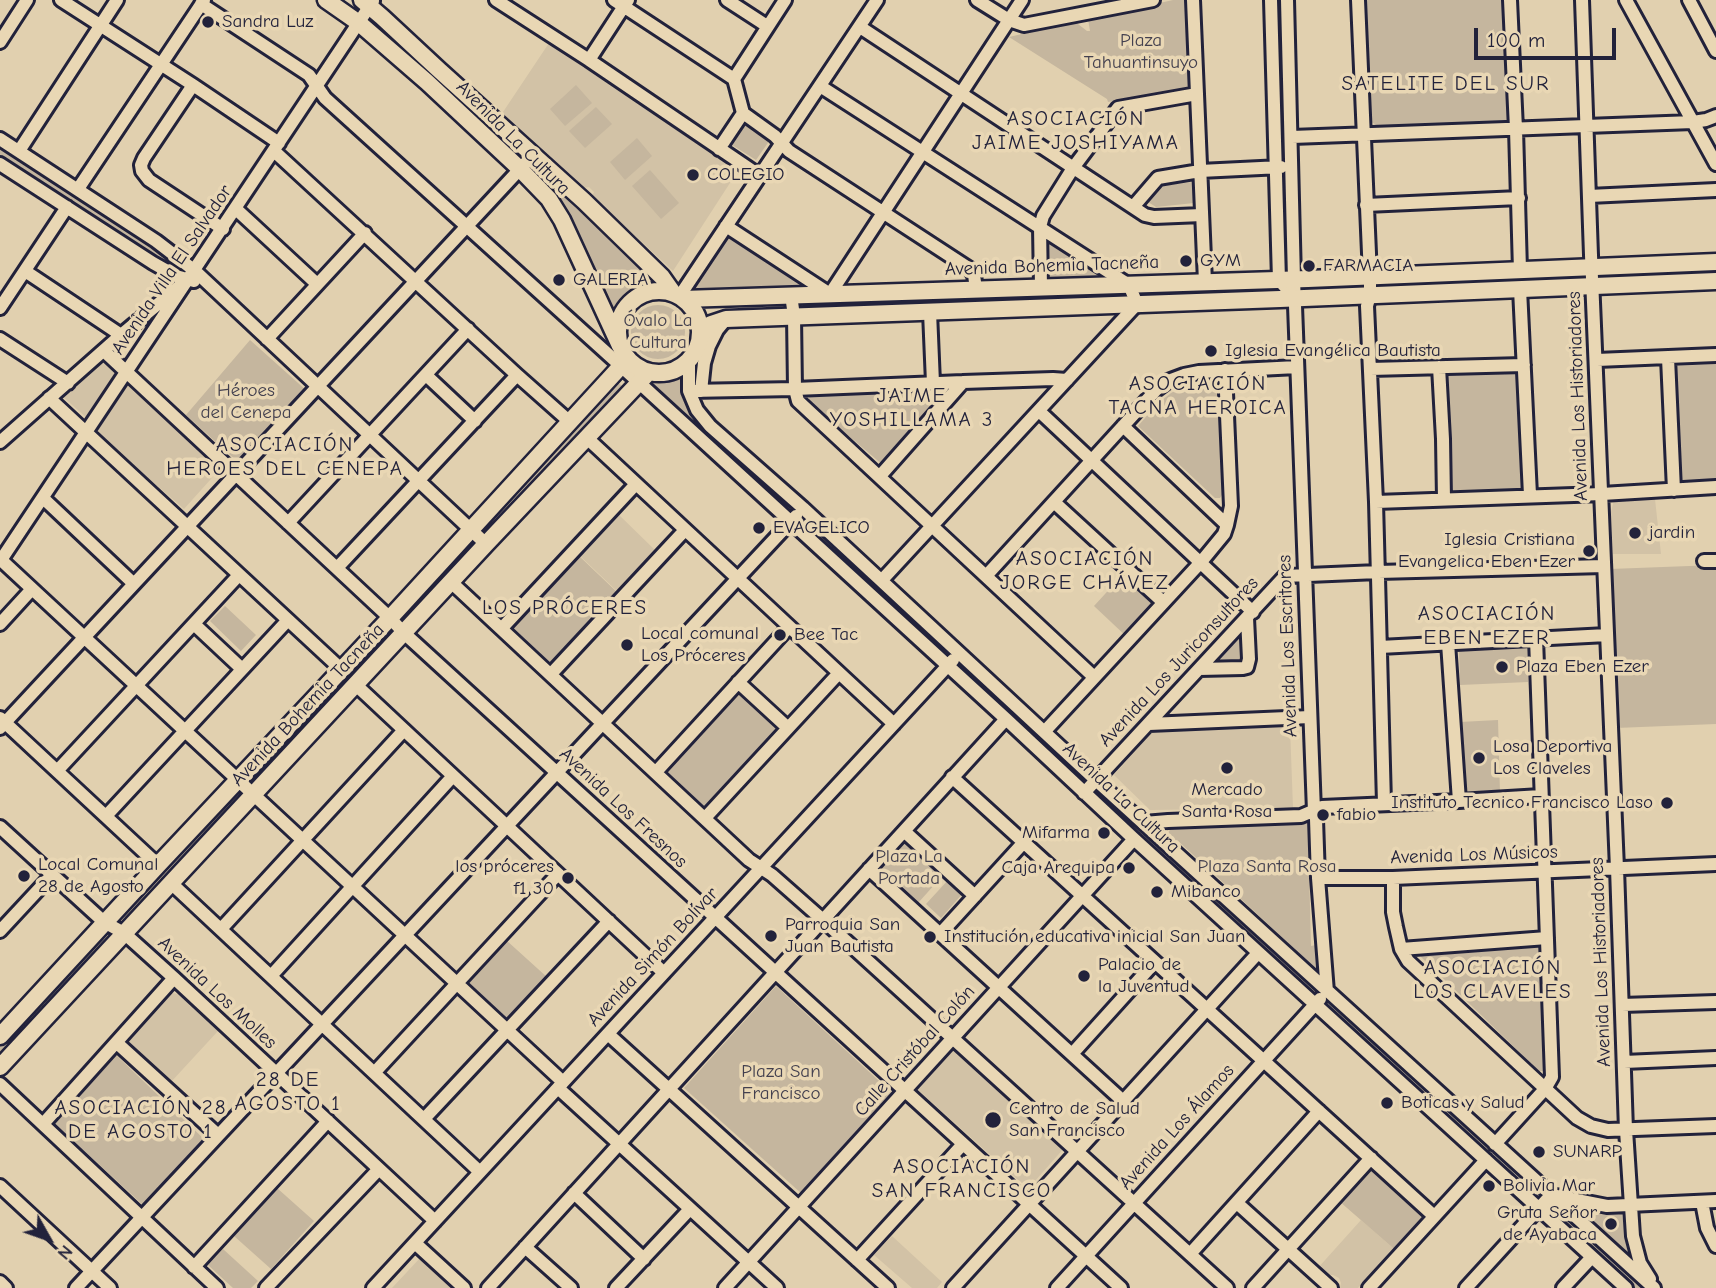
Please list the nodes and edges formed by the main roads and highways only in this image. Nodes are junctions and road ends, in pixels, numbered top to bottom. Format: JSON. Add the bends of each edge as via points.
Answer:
{"nodes":[{"id":1,"x":326,"y":0,"type":"edge"},
{"id":2,"x":368,"y":2,"type":"edge"},
{"id":3,"x":433,"y":76,"type":"junction"},
{"id":4,"x":1716,"y":262,"type":"edge"},
{"id":5,"x":1716,"y":281,"type":"edge"},
{"id":6,"x":679,"y":296,"type":"junction"},
{"id":7,"x":700,"y":336,"type":"junction"},
{"id":8,"x":622,"y":355,"type":"junction"},
{"id":9,"x":644,"y":378,"type":"junction"},
{"id":10,"x":0,"y":1036,"type":"edge"},
{"id":11,"x":0,"y":1067,"type":"edge"}],
"edges":[{"from":1,"to":3,"type":"main road","name":"Avenida La Cultura"},
{"from":2,"to":3,"type":"main road","name":"Avenida La Cultura"},
{"from":3,"to":6,"type":"main road","name":"Avenida La Cultura","via":[[533,155]]},
{"from":3,"to":8,"type":"main road","name":"Avenida La Cultura","via":[[556,209]]},
{"from":4,"to":6,"type":"main road","name":"Avenida Bohemia Tacneña","via":[[1286,280]]},
{"from":5,"to":7,"type":"main road","via":[[726,319],[710,324]]},
{"from":6,"to":7,"type":"main road","via":[[691,306]]},
{"from":6,"to":8,"type":"main road","via":[[658,291],[634,299],[619,320]]},
{"from":7,"to":9,"type":"main road","via":[[681,367]]},
{"from":8,"to":9,"type":"main road"},
{"from":8,"to":10,"type":"main road","name":"Avenida Bohemia Tacneña","via":[[570,422]]},
{"from":9,"to":11,"type":"main road","name":"Avenida Bohemia Tacneña"}]}
